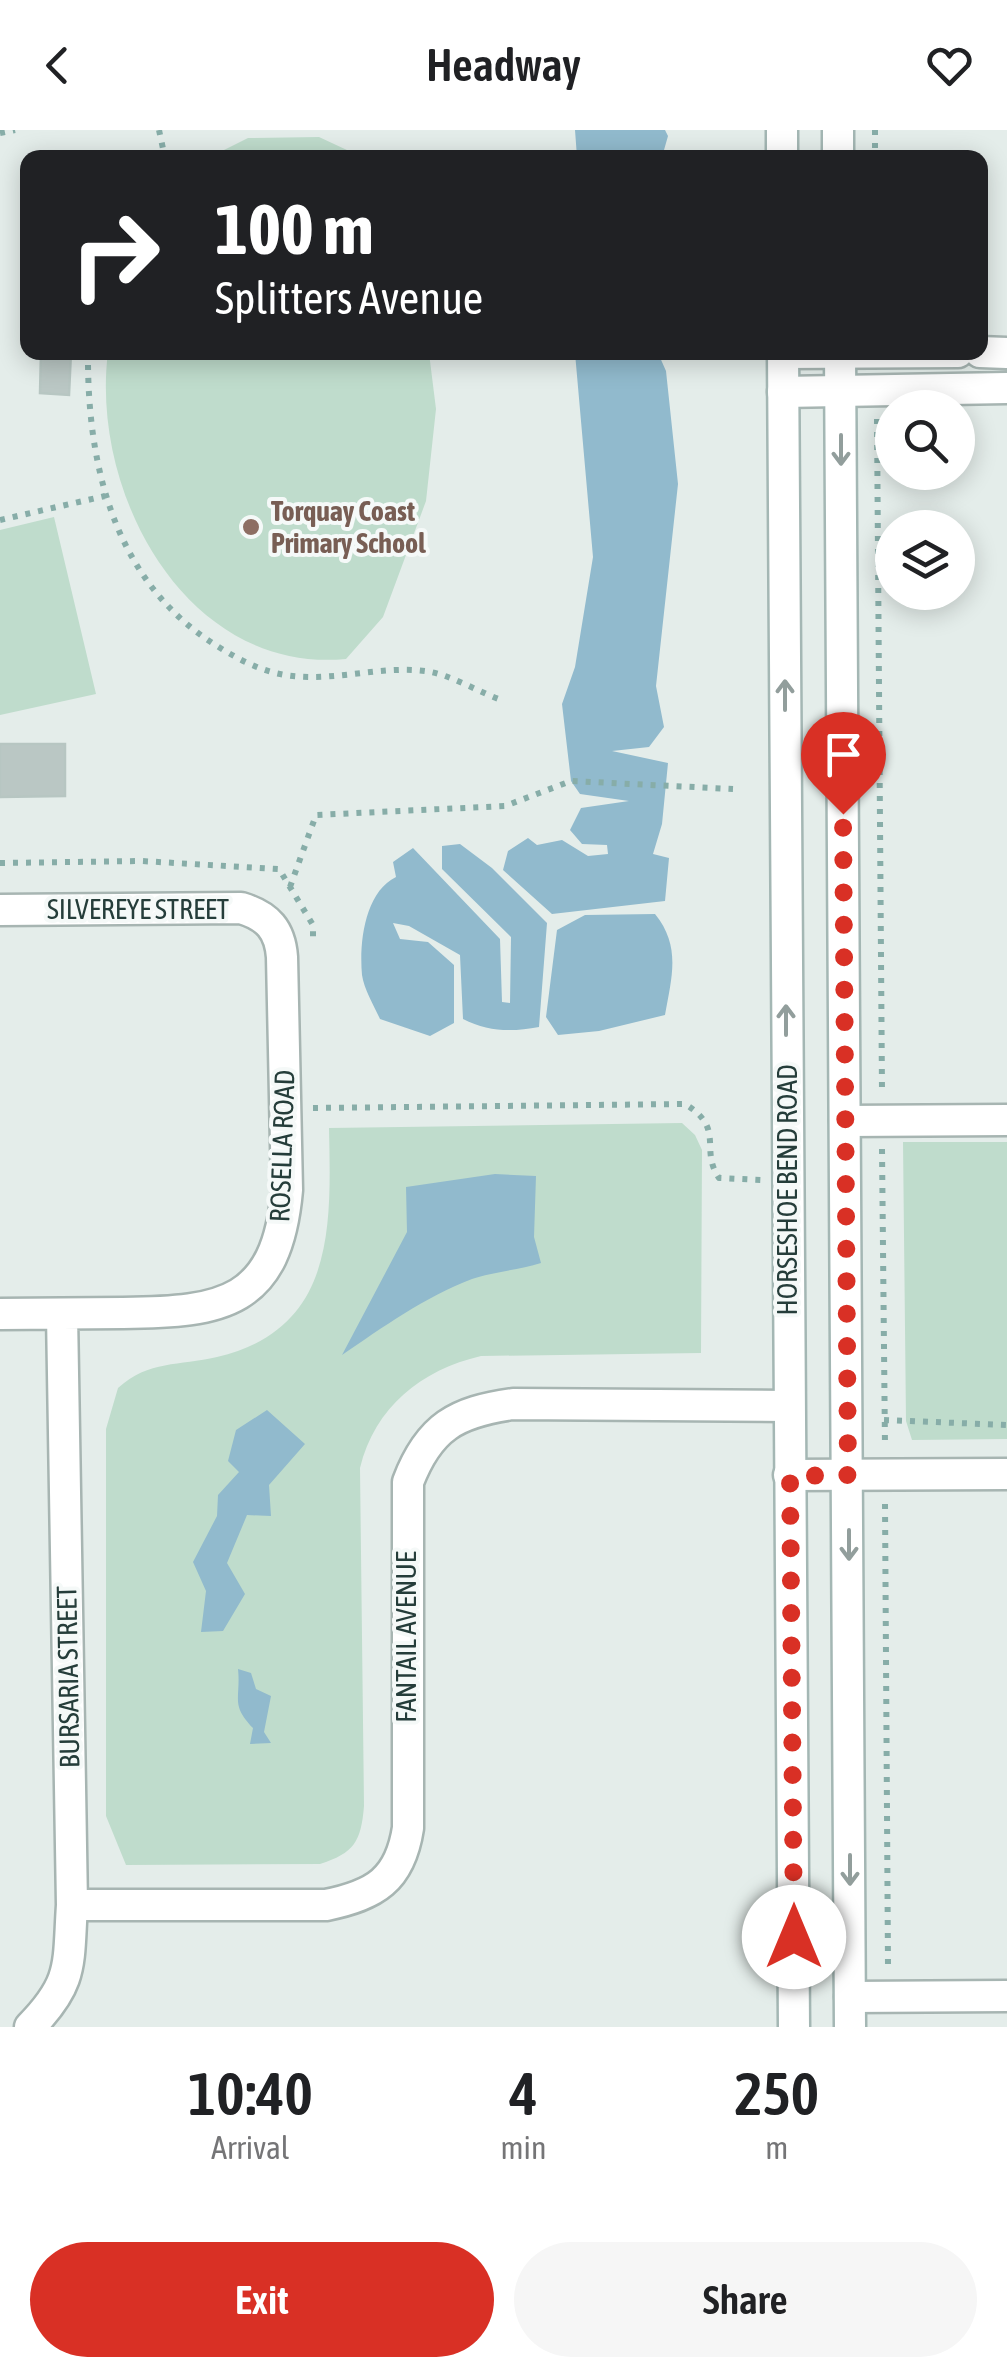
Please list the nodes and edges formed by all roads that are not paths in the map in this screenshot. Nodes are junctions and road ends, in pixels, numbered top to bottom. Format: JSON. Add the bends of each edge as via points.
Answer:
{"nodes":[{"id":1,"x":783,"y":360,"type":"edge"},
{"id":2,"x":840,"y":360,"type":"edge"},
{"id":3,"x":1007,"y":388,"type":"edge"},
{"id":4,"x":783,"y":392,"type":"junction"},
{"id":5,"x":840,"y":392,"type":"junction"},
{"id":6,"x":0,"y":910,"type":"edge"},
{"id":7,"x":272,"y":924,"type":"joint"},
{"id":8,"x":1007,"y":1120,"type":"edge"},
{"id":9,"x":845,"y":1122,"type":"junction"},
{"id":10,"x":0,"y":1314,"type":"edge"},
{"id":11,"x":62,"y":1314,"type":"junction"},
{"id":12,"x":787,"y":1406,"type":"junction"},
{"id":13,"x":1007,"y":1474,"type":"edge"},
{"id":14,"x":848,"y":1475,"type":"junction"},
{"id":15,"x":790,"y":1476,"type":"junction"},
{"id":16,"x":72,"y":1905,"type":"junction"},
{"id":17,"x":1007,"y":1996,"type":"edge"},
{"id":18,"x":850,"y":2012,"type":"edge"},
{"id":19,"x":30,"y":2027,"type":"edge"},
{"id":20,"x":794,"y":2027,"type":"edge"}],
"edges":[{"from":1,"to":4,"type":"street","name":"HORSESHOE BEND ROAD"},
{"from":2,"to":5,"type":"street","name":"HORSESHOE BEND ROAD"},
{"from":3,"to":5,"type":"street"},
{"from":4,"to":5,"type":"street"},
{"from":12,"to":4,"type":"street","name":"HORSESHOE BEND ROAD","one_way":true},
{"from":5,"to":9,"type":"street","name":"HORSESHOE BEND ROAD","one_way":true},
{"from":6,"to":7,"type":"street","name":"SILVEREYE STREET","via":[[242,908]]},
{"from":7,"to":11,"type":"street","name":"ROSELLA ROAD","via":[[282,957],[286,1190],[284,1224],[273,1252],[238,1296],[212,1308]]},
{"from":8,"to":9,"type":"street"},
{"from":9,"to":14,"type":"street","name":"HORSESHOE BEND ROAD"},
{"from":10,"to":11,"type":"street","name":"ROSELLA ROAD"},
{"from":11,"to":16,"type":"street","name":"BURSARIA STREET"},
{"from":12,"to":15,"type":"street","name":"HORSESHOE BEND ROAD"},
{"from":12,"to":16,"type":"street","name":"FANTAIL AVENUE","via":[[514,1404],[477,1409],[444,1426],[420,1451],[408,1482],[408,1828],[403,1857],[385,1882],[359,1898],[326,1905]]},
{"from":13,"to":14,"type":"street"},
{"from":14,"to":15,"type":"street"},
{"from":14,"to":18,"type":"street","name":"HORSESHOE BEND ROAD","one_way":true},
{"from":15,"to":20,"type":"street","name":"HORSESHOE BEND ROAD"},
{"from":16,"to":19,"type":"street","name":"BURSARIA STREET","via":[[64,1986]]},
{"from":17,"to":18,"type":"street","via":[[889,1996]]}]}
